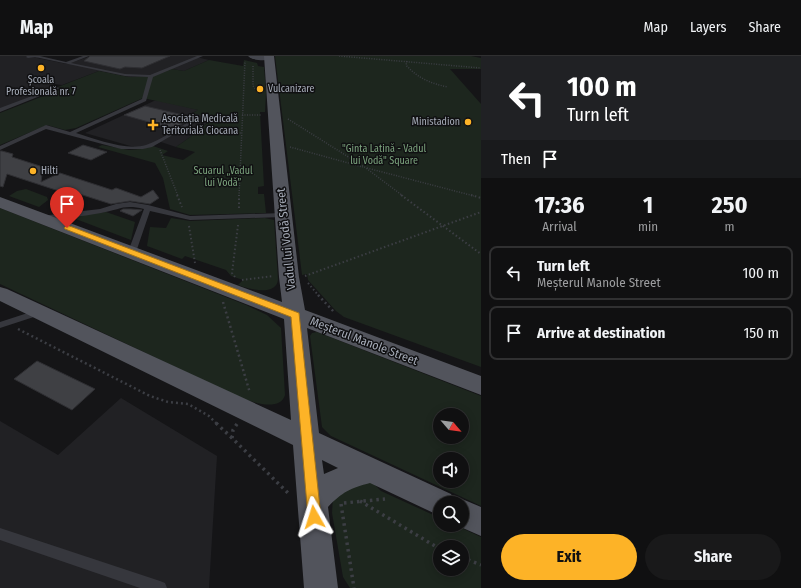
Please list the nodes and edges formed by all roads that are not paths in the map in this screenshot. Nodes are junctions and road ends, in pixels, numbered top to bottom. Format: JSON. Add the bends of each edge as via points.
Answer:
{"nodes":[{"id":1,"x":48,"y":56,"type":"edge"},
{"id":2,"x":87,"y":56,"type":"edge"},
{"id":3,"x":201,"y":56,"type":"edge"},
{"id":4,"x":269,"y":56,"type":"edge"},
{"id":5,"x":28,"y":57,"type":"edge"},
{"id":6,"x":42,"y":58,"type":"junction"},
{"id":7,"x":251,"y":60,"type":"edge"},
{"id":8,"x":66,"y":63,"type":"junction"},
{"id":9,"x":151,"y":76,"type":"junction"},
{"id":10,"x":58,"y":88,"type":"dead end"},
{"id":11,"x":0,"y":110,"type":"edge"},
{"id":12,"x":190,"y":124,"type":"road end"},
{"id":13,"x":72,"y":134,"type":"junction"},
{"id":14,"x":0,"y":148,"type":"edge"},
{"id":15,"x":0,"y":202,"type":"edge"},
{"id":16,"x":148,"y":207,"type":"junction"},
{"id":17,"x":283,"y":215,"type":"junction"},
{"id":18,"x":41,"y":218,"type":"junction"},
{"id":19,"x":132,"y":252,"type":"junction"},
{"id":20,"x":0,"y":293,"type":"edge"},
{"id":21,"x":40,"y":312,"type":"junction"},
{"id":22,"x":295,"y":315,"type":"junction"},
{"id":23,"x":3,"y":324,"type":"edge"},
{"id":24,"x":481,"y":386,"type":"edge"},
{"id":25,"x":306,"y":439,"type":"junction"},
{"id":26,"x":372,"y":471,"type":"junction"},
{"id":27,"x":433,"y":500,"type":"edge"},
{"id":28,"x":327,"y":503,"type":"junction"},
{"id":29,"x":469,"y":516,"type":"edge"},
{"id":30,"x":481,"y":522,"type":"edge"},
{"id":31,"x":0,"y":534,"type":"edge"},
{"id":32,"x":160,"y":588,"type":"edge"},
{"id":33,"x":321,"y":588,"type":"edge"}],
"edges":[{"from":1,"to":6,"type":"lane"},
{"from":2,"to":8,"type":"lane"},
{"from":3,"to":9,"type":"lane"},
{"from":4,"to":7,"type":"main road"},
{"from":4,"to":17,"type":"main road","name":"Vadul lui Vodă Street"},
{"from":5,"to":6,"type":"lane"},
{"from":6,"to":8,"type":"lane"},
{"from":8,"to":9,"type":"lane","via":[[125,75]]},
{"from":9,"to":13,"type":"lane","via":[[144,100]]},
{"from":10,"to":11,"type":"lane"},
{"from":12,"to":13,"type":"lane","via":[[150,146],[138,148],[121,147]]},
{"from":13,"to":14,"type":"lane","via":[[46,127]]},
{"from":15,"to":18,"type":"main road","name":"Meșterul Manole Street"},
{"from":16,"to":17,"type":"lane","via":[[185,217]]},
{"from":16,"to":18,"type":"lane","via":[[124,204],[101,212]]},
{"from":16,"to":19,"type":"lane"},
{"from":17,"to":22,"type":"main road","name":"Vadul lui Vodă Street"},
{"from":18,"to":19,"type":"main road","name":"Meșterul Manole Street"},
{"from":19,"to":22,"type":"main road","name":"Meșterul Manole Street"},
{"from":20,"to":21,"type":"main road"},
{"from":21,"to":23,"type":"lane"},
{"from":21,"to":25,"type":"main road"},
{"from":22,"to":24,"type":"main road","name":"Meșterul Manole Street"},
{"from":22,"to":25,"type":"main road","name":"Vadul lui Vodă Street"},
{"from":25,"to":26,"type":"main road"},
{"from":25,"to":28,"type":"main road","name":"Vadul lui Vodă Street"},
{"from":26,"to":27,"type":"main road"},
{"from":26,"to":28,"type":"main road","via":[[337,480],[328,485]]},
{"from":28,"to":33,"type":"main road","name":"Vadul lui Vodă Street"},
{"from":29,"to":30,"type":"main road"},
{"from":31,"to":32,"type":"lane"}]}
